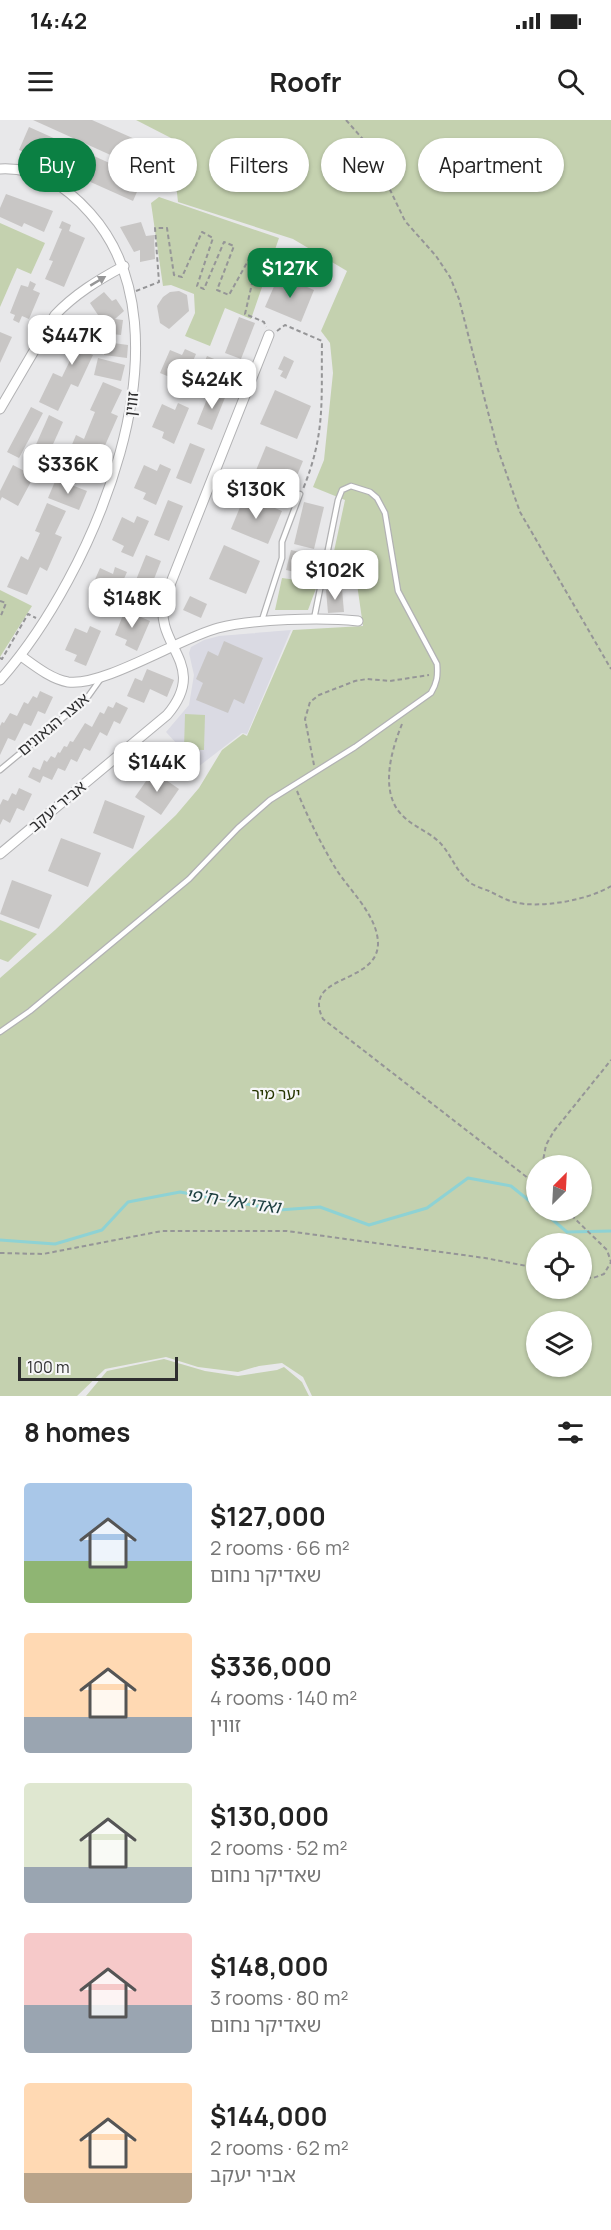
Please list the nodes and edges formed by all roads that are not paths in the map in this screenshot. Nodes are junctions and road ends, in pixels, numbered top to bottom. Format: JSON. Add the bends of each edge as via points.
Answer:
{"nodes":[{"id":1,"x":0,"y":169,"type":"edge"},
{"id":2,"x":124,"y":266,"type":"junction"},
{"id":3,"x":269,"y":335,"type":"road end"},
{"id":4,"x":223,"y":372,"type":"dead end"},
{"id":5,"x":250,"y":383,"type":"junction"},
{"id":6,"x":0,"y":409,"type":"edge"},
{"id":7,"x":300,"y":494,"type":"road end"},
{"id":8,"x":313,"y":620,"type":"junction"},
{"id":9,"x":358,"y":621,"type":"dead end"},
{"id":10,"x":261,"y":623,"type":"junction"},
{"id":11,"x":174,"y":646,"type":"junction"},
{"id":12,"x":21,"y":656,"type":"junction"},
{"id":13,"x":103,"y":675,"type":"junction"},
{"id":14,"x":0,"y":680,"type":"edge"},
{"id":15,"x":0,"y":770,"type":"edge"},
{"id":16,"x":0,"y":854,"type":"edge"},
{"id":17,"x":0,"y":1032,"type":"edge"}],
"edges":[{"from":1,"to":2,"type":"street","name":"זווין","via":[[37,173],[78,199],[114,244]]},
{"from":6,"to":2,"type":"street","one_way":true,"via":[[55,315],[91,284]]},
{"from":2,"to":12,"type":"street","name":"זווין","via":[[136,329],[126,436],[83,549]]},
{"from":3,"to":5,"type":"street","name":"אביר יעקב"},
{"from":4,"to":5,"type":"lane"},
{"from":5,"to":11,"type":"street","name":"אביר יעקב","via":[[164,600],[162,616]]},
{"from":7,"to":10,"type":"lane","via":[[282,542],[282,558]]},
{"from":8,"to":9,"type":"street"},
{"from":8,"to":10,"type":"street"},
{"from":8,"to":17,"type":"lane","via":[[342,490],[351,486],[370,492],[385,513],[398,591],[437,664],[435,686],[355,747],[270,800],[189,879]]},
{"from":10,"to":11,"type":"street","via":[[219,628]]},
{"from":11,"to":13,"type":"street"},
{"from":11,"to":16,"type":"street","name":"אביר יעקב","via":[[184,688],[167,715]]},
{"from":12,"to":13,"type":"street","via":[[45,673],[66,681]]},
{"from":12,"to":14,"type":"street","name":"זווין"},
{"from":13,"to":15,"type":"lane","name":"אוצר הגאונים","via":[[87,698]]}]}
